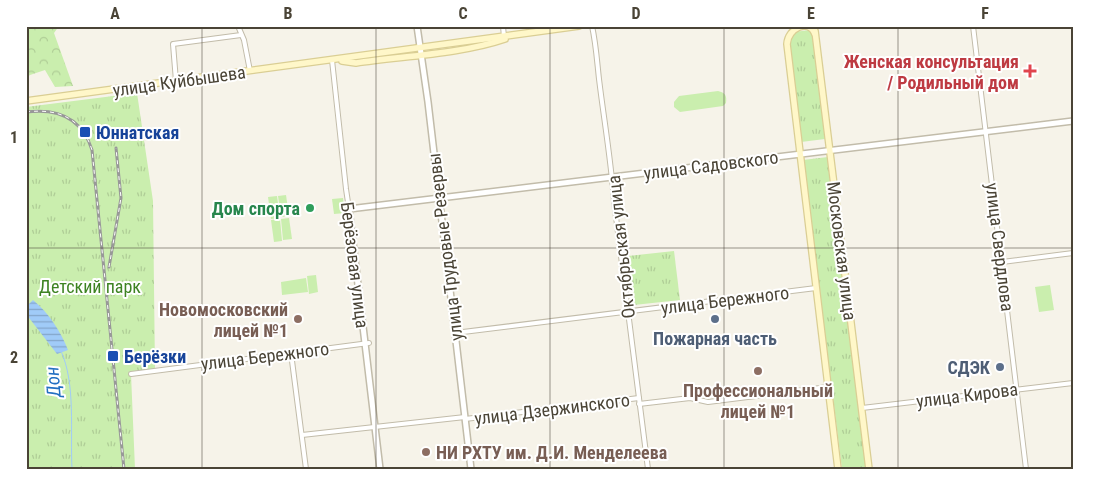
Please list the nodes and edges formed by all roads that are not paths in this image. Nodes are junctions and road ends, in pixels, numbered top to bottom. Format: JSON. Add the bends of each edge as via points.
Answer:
{"nodes":[{"id":1,"x":238,"y":26,"type":"edge"},
{"id":2,"x":417,"y":26,"type":"edge"},
{"id":3,"x":503,"y":26,"type":"edge"},
{"id":4,"x":579,"y":26,"type":"edge"},
{"id":5,"x":592,"y":26,"type":"edge"},
{"id":6,"x":814,"y":26,"type":"edge"},
{"id":7,"x":973,"y":26,"type":"edge"},
{"id":8,"x":796,"y":28,"type":"edge"},
{"id":9,"x":242,"y":34,"type":"junction"},
{"id":10,"x":525,"y":34,"type":"junction"},
{"id":11,"x":815,"y":34,"type":"junction"},
{"id":12,"x":504,"y":37,"type":"junction"},
{"id":13,"x":420,"y":51,"type":"junction"},
{"id":14,"x":332,"y":60,"type":"junction"},
{"id":15,"x":250,"y":71,"type":"junction"},
{"id":16,"x":176,"y":81,"type":"junction"},
{"id":17,"x":26,"y":101,"type":"edge"},
{"id":18,"x":1073,"y":121,"type":"edge"},
{"id":19,"x":986,"y":131,"type":"junction"},
{"id":20,"x":830,"y":150,"type":"junction"},
{"id":21,"x":800,"y":154,"type":"junction"},
{"id":22,"x":612,"y":176,"type":"junction"},
{"id":23,"x":440,"y":197,"type":"junction"},
{"id":24,"x":350,"y":208,"type":"junction"},
{"id":25,"x":1073,"y":254,"type":"edge"},
{"id":26,"x":1002,"y":262,"type":"junction"},
{"id":27,"x":816,"y":288,"type":"junction"},
{"id":28,"x":628,"y":313,"type":"junction"},
{"id":29,"x":455,"y":333,"type":"junction"},
{"id":30,"x":367,"y":344,"type":"junction"},
{"id":31,"x":291,"y":353,"type":"junction"},
{"id":32,"x":131,"y":374,"type":"dead end"},
{"id":33,"x":1073,"y":383,"type":"edge"},
{"id":34,"x":828,"y":387,"type":"junction"},
{"id":35,"x":1017,"y":389,"type":"junction"},
{"id":36,"x":639,"y":398,"type":"junction"},
{"id":37,"x":640,"y":404,"type":"junction"},
{"id":38,"x":862,"y":408,"type":"junction"},
{"id":39,"x":465,"y":418,"type":"junction"},
{"id":40,"x":375,"y":426,"type":"junction"},
{"id":41,"x":302,"y":435,"type":"junction"},
{"id":42,"x":306,"y":469,"type":"edge"},
{"id":43,"x":380,"y":469,"type":"edge"},
{"id":44,"x":471,"y":469,"type":"edge"},
{"id":45,"x":648,"y":469,"type":"edge"},
{"id":46,"x":838,"y":469,"type":"edge"},
{"id":47,"x":869,"y":469,"type":"edge"},
{"id":48,"x":1026,"y":469,"type":"edge"}],
"edges":[{"from":1,"to":9,"type":"street"},
{"from":2,"to":13,"type":"street","name":"улица Трудовые Резервы"},
{"from":3,"to":12,"type":"street"},
{"from":4,"to":10,"type":"main road"},
{"from":5,"to":22,"type":"street","name":"Октябрьская улица"},
{"from":6,"to":11,"type":"main road","name":"Московская улица"},
{"from":7,"to":19,"type":"street","name":"улица Свердлова"},
{"from":8,"to":11,"type":"main road","via":[[808,27]]},
{"from":8,"to":21,"type":"main road","name":"Московская улица","via":[[788,36],[787,44]]},
{"from":9,"to":15,"type":"street"},
{"from":9,"to":16,"type":"street","via":[[173,44]]},
{"from":10,"to":12,"type":"main road"},
{"from":10,"to":13,"type":"main road","via":[[474,47]]},
{"from":11,"to":20,"type":"main road","name":"Московская улица"},
{"from":12,"to":13,"type":"main road"},
{"from":13,"to":14,"type":"main road","name":"улица Куйбышева","via":[[356,63]]},
{"from":13,"to":23,"type":"street","name":"улица Трудовые Резервы"},
{"from":14,"to":15,"type":"main road","name":"улица Куйбышева"},
{"from":14,"to":24,"type":"street","name":"Берёзовая улица"},
{"from":15,"to":16,"type":"main road","name":"улица Куйбышева"},
{"from":16,"to":17,"type":"main road","name":"улица Куйбышева"},
{"from":18,"to":19,"type":"street","name":"улица Садовского"},
{"from":19,"to":20,"type":"street","name":"улица Садовского"},
{"from":19,"to":26,"type":"street","name":"улица Свердлова"},
{"from":20,"to":21,"type":"street","name":"улица Садовского"},
{"from":20,"to":38,"type":"main road","name":"Московская улица"},
{"from":21,"to":22,"type":"street","name":"улица Садовского"},
{"from":21,"to":27,"type":"main road","name":"Московская улица"},
{"from":22,"to":23,"type":"street","name":"улица Садовского"},
{"from":22,"to":28,"type":"street","name":"Октябрьская улица"},
{"from":23,"to":24,"type":"street","name":"улица Садовского"},
{"from":23,"to":29,"type":"street","name":"улица Трудовые Резервы"},
{"from":24,"to":30,"type":"street","name":"Берёзовая улица"},
{"from":25,"to":26,"type":"street"},
{"from":26,"to":35,"type":"street","name":"улица Свердлова"},
{"from":27,"to":28,"type":"street","name":"улица Бережного"},
{"from":27,"to":34,"type":"main road","name":"Московская улица"},
{"from":28,"to":29,"type":"street","name":"улица Бережного"},
{"from":28,"to":36,"type":"street","name":"Октябрьская улица"},
{"from":29,"to":39,"type":"street","name":"улица Трудовые Резервы"},
{"from":30,"to":31,"type":"street","name":"улица Бережного"},
{"from":30,"to":40,"type":"street","name":"Берёзовая улица"},
{"from":31,"to":32,"type":"street","name":"улица Бережного"},
{"from":31,"to":41,"type":"street"},
{"from":33,"to":35,"type":"street","name":"улица Кирова"},
{"from":34,"to":37,"type":"street","name":"улица Дзержинского","via":[[708,402],[690,398]]},
{"from":34,"to":46,"type":"main road","name":"Московская улица"},
{"from":35,"to":38,"type":"street","name":"улица Кирова"},
{"from":35,"to":48,"type":"street","name":"улица Свердлова"},
{"from":36,"to":37,"type":"street","name":"Октябрьская улица"},
{"from":36,"to":39,"type":"street","name":"улица Дзержинского"},
{"from":37,"to":45,"type":"street","name":"Октябрьская улица"},
{"from":38,"to":47,"type":"main road","name":"Московская улица"},
{"from":39,"to":40,"type":"street","name":"улица Дзержинского"},
{"from":39,"to":44,"type":"street","name":"улица Трудовые Резервы"},
{"from":40,"to":41,"type":"street","name":"улица Дзержинского"},
{"from":40,"to":43,"type":"street","name":"Берёзовая улица"},
{"from":41,"to":42,"type":"street"}]}
